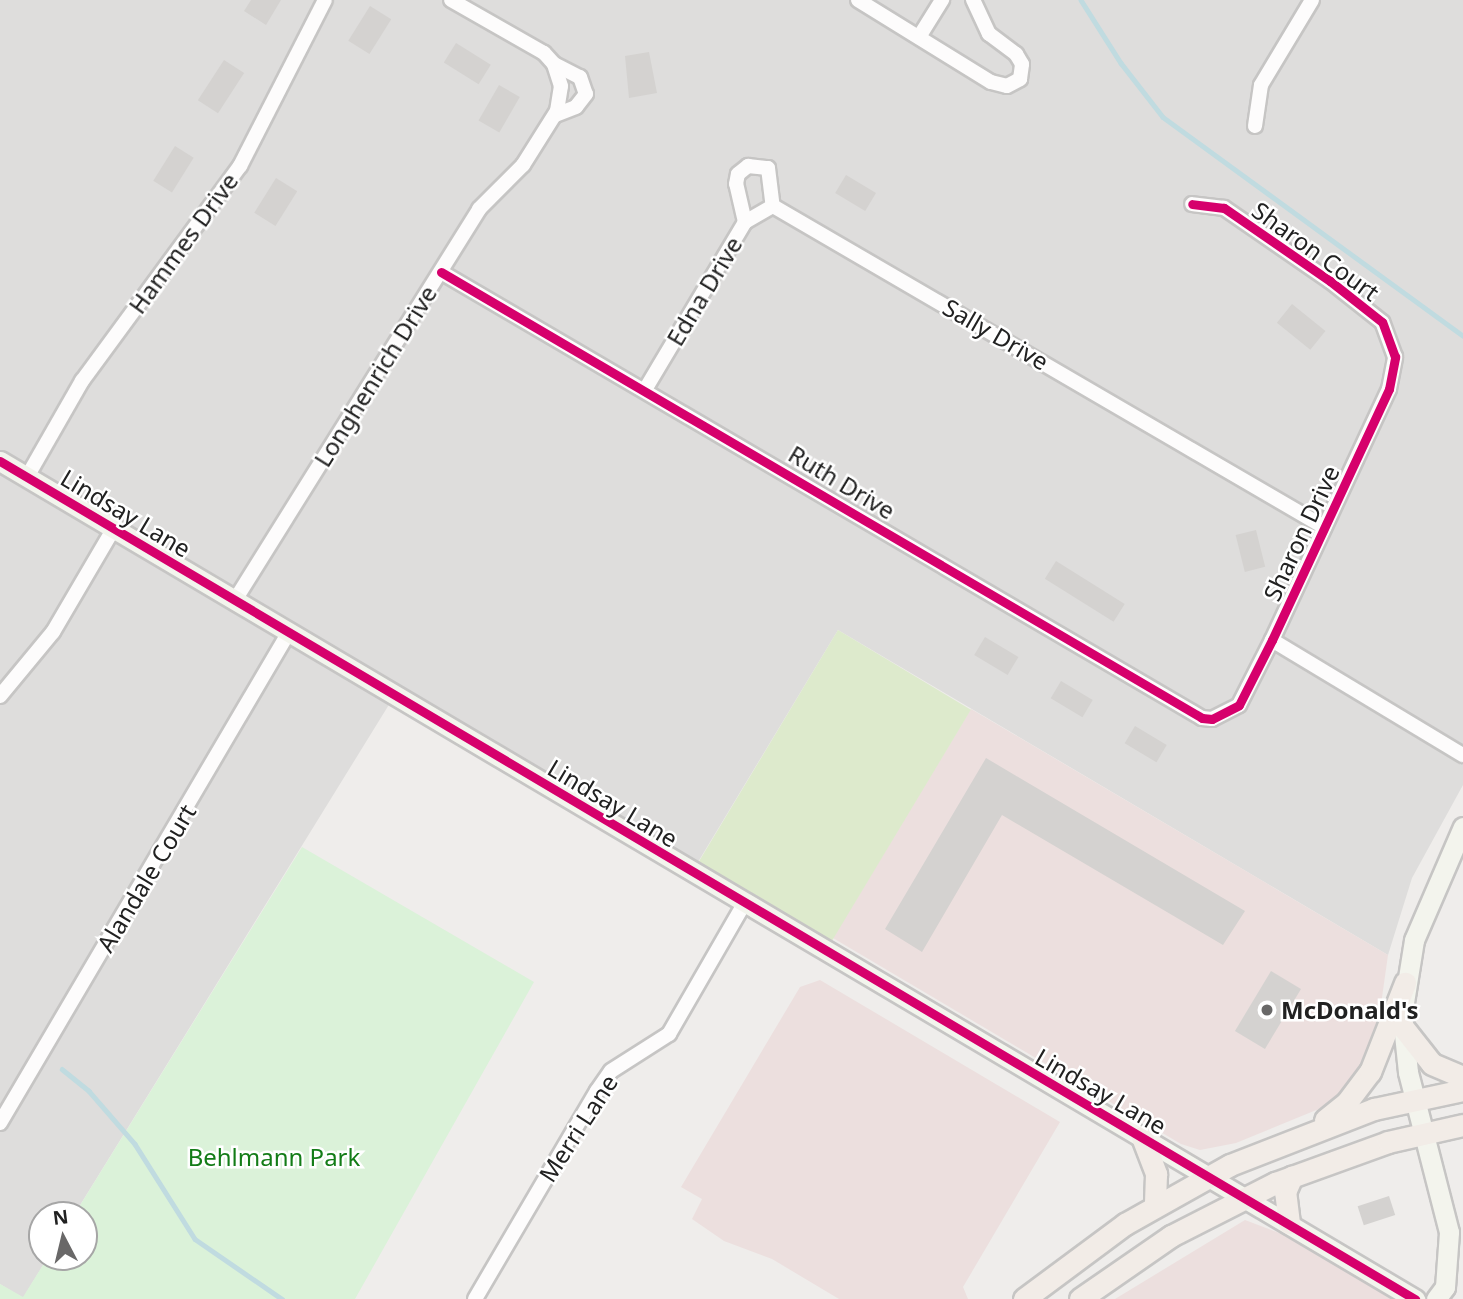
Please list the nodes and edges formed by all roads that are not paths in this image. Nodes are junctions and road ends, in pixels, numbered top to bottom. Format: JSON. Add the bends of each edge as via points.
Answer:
{"nodes":[{"id":1,"x":325,"y":0,"type":"edge"},
{"id":2,"x":451,"y":0,"type":"edge"},
{"id":3,"x":858,"y":0,"type":"edge"},
{"id":4,"x":942,"y":0,"type":"edge"},
{"id":5,"x":973,"y":0,"type":"edge"},
{"id":6,"x":1312,"y":0,"type":"edge"},
{"id":7,"x":919,"y":37,"type":"junction"},
{"id":8,"x":554,"y":64,"type":"junction"},
{"id":9,"x":555,"y":115,"type":"junction"},
{"id":10,"x":1255,"y":126,"type":"dead end"},
{"id":11,"x":1192,"y":204,"type":"dead end"},
{"id":12,"x":773,"y":206,"type":"junction"},
{"id":13,"x":744,"y":222,"type":"junction"},
{"id":14,"x":441,"y":272,"type":"junction"},
{"id":15,"x":1395,"y":357,"type":"joint"},
{"id":16,"x":646,"y":388,"type":"junction"},
{"id":17,"x":0,"y":461,"type":"edge"},
{"id":18,"x":27,"y":477,"type":"junction"},
{"id":19,"x":1324,"y":527,"type":"junction"},
{"id":20,"x":114,"y":528,"type":"junction"},
{"id":21,"x":235,"y":600,"type":"junction"},
{"id":22,"x":289,"y":632,"type":"junction"},
{"id":23,"x":1272,"y":640,"type":"junction"},
{"id":24,"x":0,"y":696,"type":"edge"},
{"id":25,"x":1223,"y":716,"type":"joint"},
{"id":26,"x":1463,"y":755,"type":"edge"},
{"id":27,"x":1463,"y":827,"type":"edge"},
{"id":28,"x":744,"y":904,"type":"junction"},
{"id":29,"x":1405,"y":983,"type":"junction"},
{"id":30,"x":1402,"y":1026,"type":"junction"},
{"id":31,"x":1463,"y":1077,"type":"edge"},
{"id":32,"x":1463,"y":1090,"type":"edge"},
{"id":33,"x":1416,"y":1098,"type":"junction"},
{"id":34,"x":0,"y":1123,"type":"edge"},
{"id":35,"x":1463,"y":1125,"type":"edge"},
{"id":36,"x":1312,"y":1130,"type":"junction"},
{"id":37,"x":1427,"y":1132,"type":"junction"},
{"id":38,"x":1142,"y":1137,"type":"junction"},
{"id":39,"x":1208,"y":1176,"type":"junction"},
{"id":40,"x":1292,"y":1176,"type":"junction"},
{"id":41,"x":1244,"y":1197,"type":"junction"},
{"id":42,"x":1155,"y":1205,"type":"junction"},
{"id":43,"x":1289,"y":1223,"type":"junction"},
{"id":44,"x":1449,"y":1232,"type":"junction"},
{"id":45,"x":1463,"y":1254,"type":"edge"},
{"id":46,"x":475,"y":1299,"type":"edge"},
{"id":47,"x":1024,"y":1299,"type":"edge"},
{"id":48,"x":1080,"y":1299,"type":"edge"},
{"id":49,"x":1415,"y":1299,"type":"edge"},
{"id":50,"x":1436,"y":1299,"type":"edge"}],
"edges":[{"from":1,"to":18,"type":"street","name":"Hammes Drive","via":[[240,166],[82,381]]},
{"from":2,"to":8,"type":"street","via":[[544,53]]},
{"from":3,"to":7,"type":"street"},
{"from":4,"to":7,"type":"street"},
{"from":5,"to":7,"type":"street","via":[[989,34],[1022,64],[1020,79],[1007,86],[991,82]]},
{"from":6,"to":10,"type":"street","via":[[1261,85]]},
{"from":8,"to":9,"type":"street","name":"Longhenrich Drive","via":[[561,86]]},
{"from":8,"to":9,"type":"street","via":[[580,77],[586,94],[576,107]]},
{"from":9,"to":14,"type":"street","name":"Longhenrich Drive","via":[[523,165],[479,209]]},
{"from":11,"to":15,"type":"street","name":"Sharon Court","via":[[1224,208],[1340,288],[1382,323]]},
{"from":12,"to":13,"type":"street","name":"Edna Drive"},
{"from":12,"to":13,"type":"street","via":[[768,168],[748,166],[738,174],[736,184]]},
{"from":12,"to":19,"type":"street","name":"Sally Drive"},
{"from":13,"to":16,"type":"street","name":"Edna Drive"},
{"from":14,"to":16,"type":"street","name":"Ruth Drive"},
{"from":14,"to":21,"type":"street","name":"Longhenrich Drive"},
{"from":15,"to":19,"type":"street","name":"Sharon Drive","via":[[1389,389]]},
{"from":16,"to":25,"type":"street","name":"Ruth Drive","via":[[1202,718]]},
{"from":17,"to":18,"type":"street","name":"Lindsay Lane"},
{"from":18,"to":20,"type":"street","name":"Lindsay Lane"},
{"from":19,"to":23,"type":"street","name":"Sharon Drive"},
{"from":20,"to":21,"type":"street","name":"Lindsay Lane"},
{"from":20,"to":24,"type":"street","via":[[53,632]]},
{"from":21,"to":22,"type":"street","name":"Lindsay Lane"},
{"from":22,"to":28,"type":"street","name":"Lindsay Lane"},
{"from":22,"to":34,"type":"street","name":"Alandale Court"},
{"from":23,"to":25,"type":"street","name":"Sharon Drive","via":[[1239,705]]},
{"from":23,"to":26,"type":"street"},
{"from":27,"to":29,"type":"street","via":[[1426,907]]},
{"from":28,"to":38,"type":"street","name":"Lindsay Lane"},
{"from":28,"to":46,"type":"street","name":"Merri Lane","via":[[669,1034],[611,1071],[597,1091]]},
{"from":29,"to":30,"type":"street"},
{"from":29,"to":36,"type":"main road","via":[[1364,1081]]},
{"from":30,"to":31,"type":"main road","via":[[1432,1064]]},
{"from":30,"to":33,"type":"street"},
{"from":32,"to":33,"type":"main road"},
{"from":33,"to":36,"type":"main road"},
{"from":33,"to":37,"type":"street"},
{"from":35,"to":37,"type":"main road"},
{"from":36,"to":39,"type":"main road"},
{"from":37,"to":40,"type":"main road"},
{"from":37,"to":44,"type":"street"},
{"from":38,"to":39,"type":"street","name":"Lindsay Lane"},
{"from":38,"to":42,"type":"main road","via":[[1156,1174]]},
{"from":39,"to":41,"type":"street","name":"Lindsay Lane"},
{"from":39,"to":42,"type":"main road"},
{"from":40,"to":41,"type":"main road"},
{"from":40,"to":43,"type":"main road","via":[[1285,1192]]},
{"from":41,"to":43,"type":"street","name":"Lindsay Lane"},
{"from":41,"to":48,"type":"main road","via":[[1171,1236]]},
{"from":42,"to":47,"type":"main road"},
{"from":43,"to":49,"type":"street","name":"Lindsay Lane"},
{"from":44,"to":45,"type":"street"},
{"from":44,"to":50,"type":"street","via":[[1445,1287]]}]}
